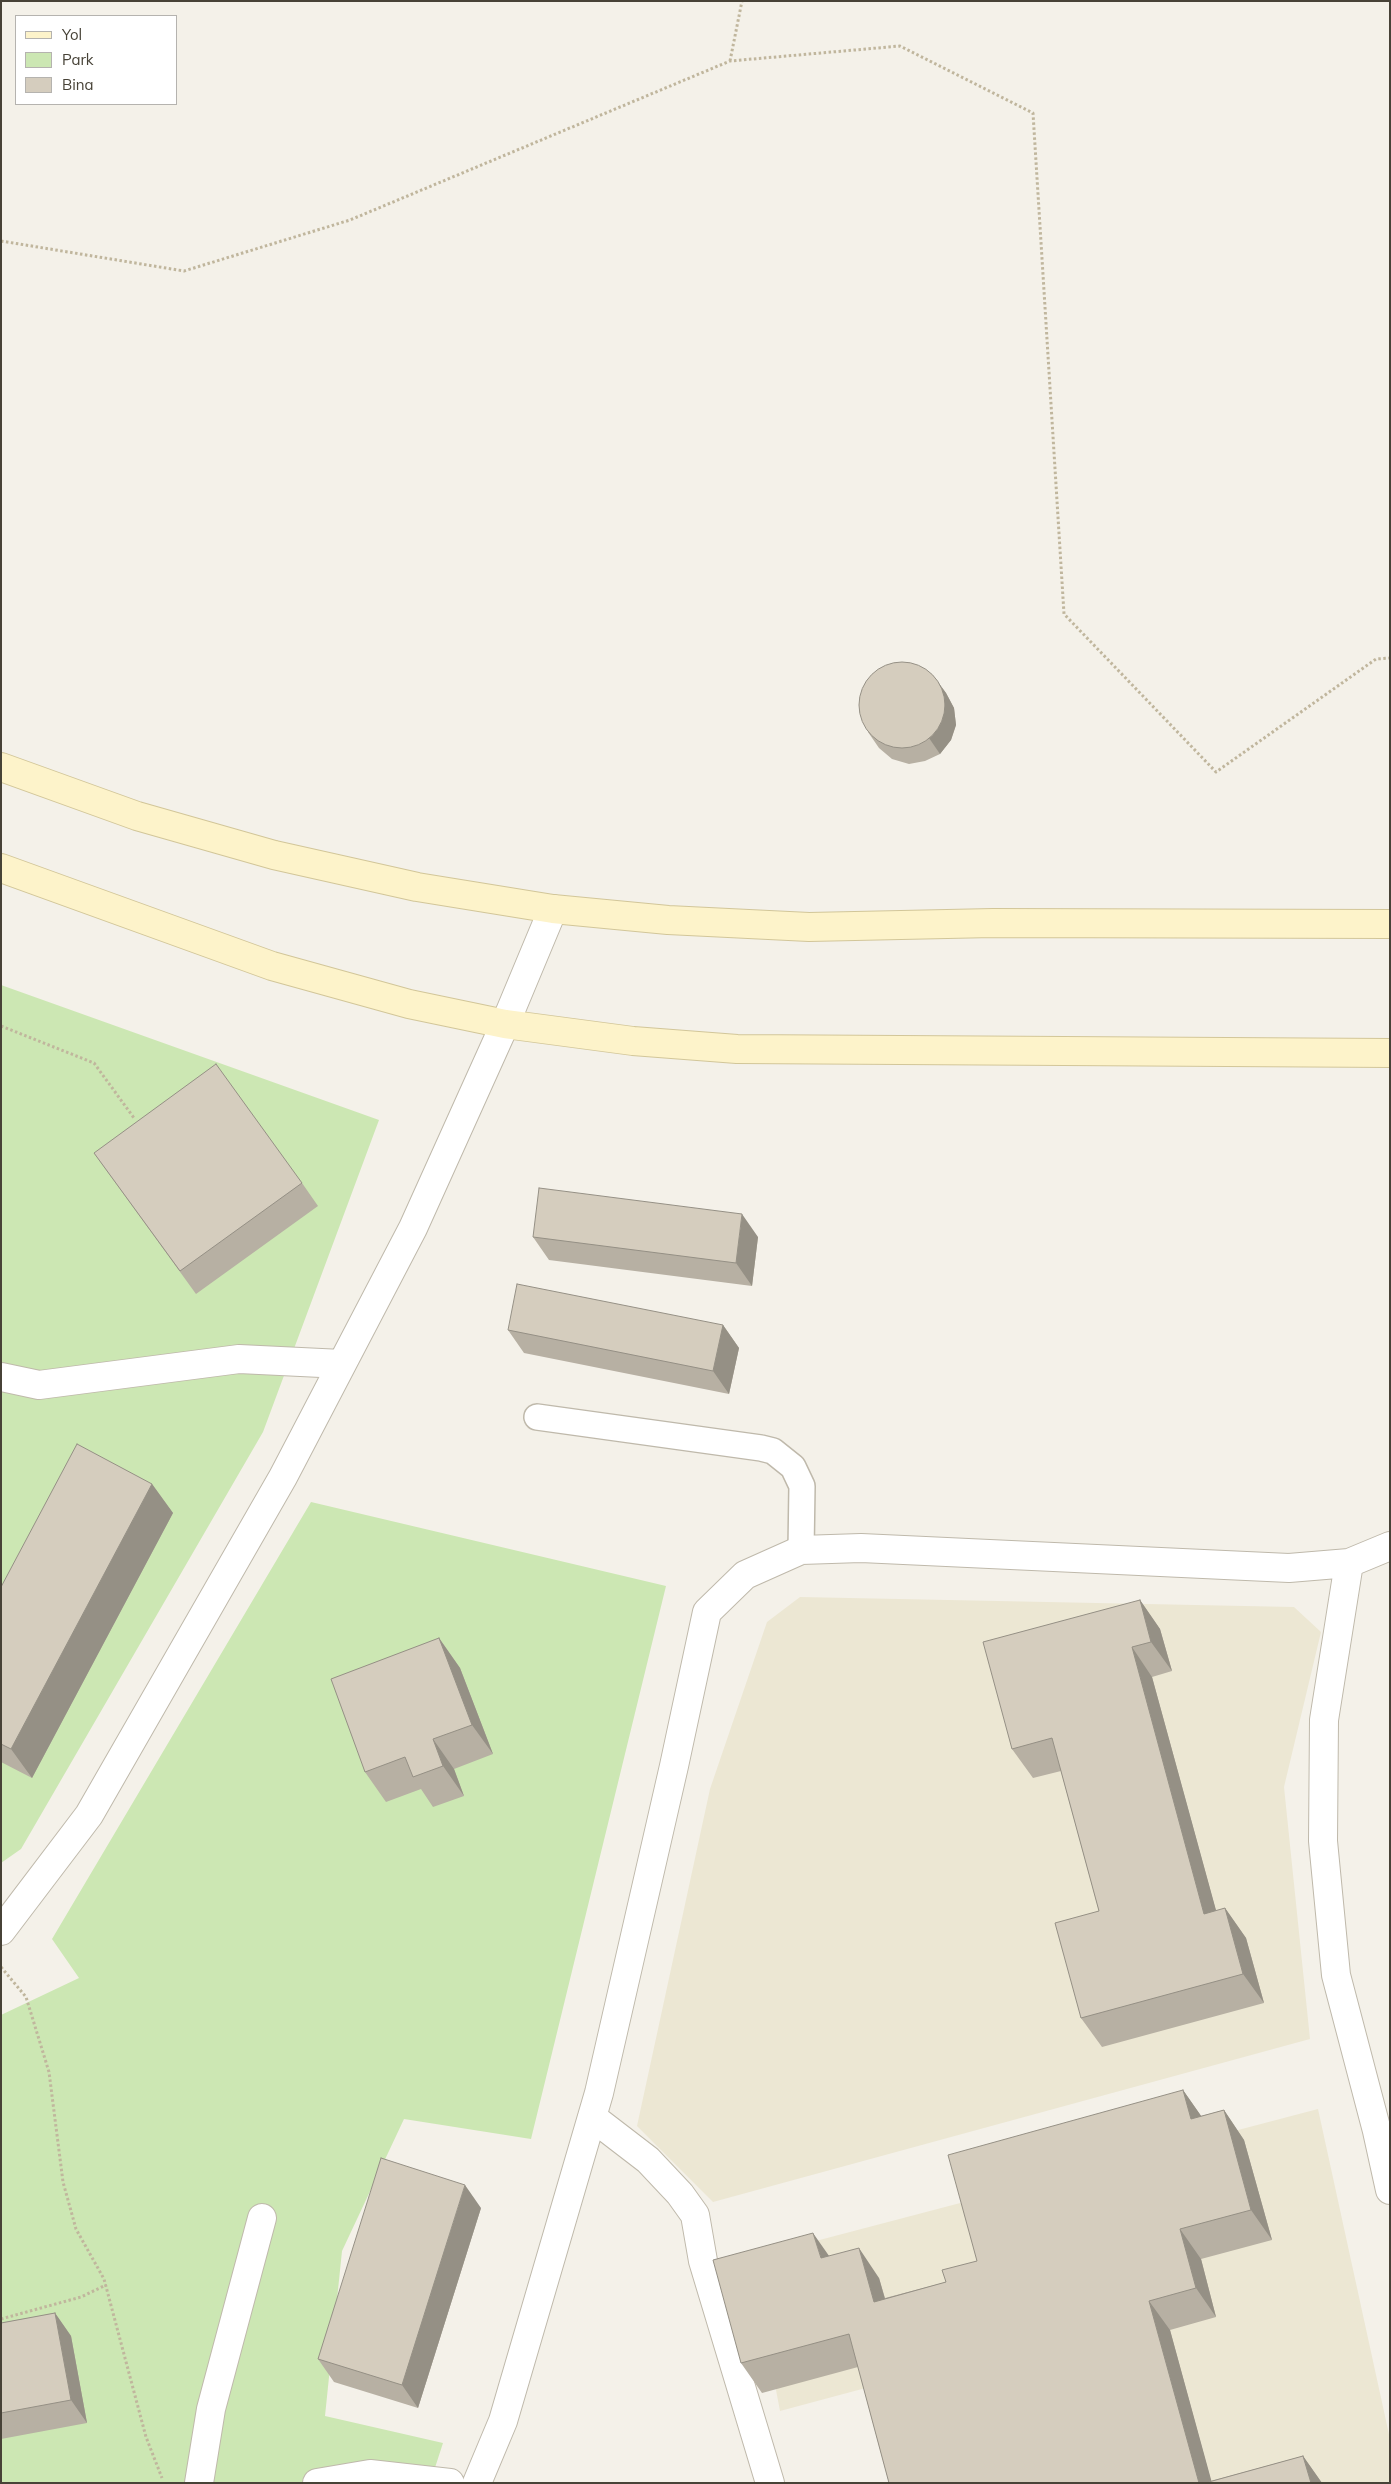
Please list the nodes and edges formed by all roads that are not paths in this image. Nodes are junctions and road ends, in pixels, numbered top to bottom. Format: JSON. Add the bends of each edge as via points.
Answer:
{"nodes":[{"id":1,"x":1,"y":767,"type":"edge"},
{"id":2,"x":1,"y":868,"type":"edge"},
{"id":3,"x":553,"y":909,"type":"junction"},
{"id":4,"x":1390,"y":924,"type":"edge"},
{"id":5,"x":505,"y":1024,"type":"junction"},
{"id":6,"x":1390,"y":1053,"type":"edge"},
{"id":7,"x":342,"y":1364,"type":"junction"},
{"id":8,"x":1,"y":1377,"type":"edge"},
{"id":9,"x":537,"y":1417,"type":"dead end"},
{"id":10,"x":1390,"y":1546,"type":"edge"},
{"id":11,"x":801,"y":1550,"type":"junction"},
{"id":12,"x":1349,"y":1563,"type":"junction"},
{"id":13,"x":1,"y":1931,"type":"edge"},
{"id":14,"x":592,"y":2117,"type":"junction"},
{"id":15,"x":1390,"y":2190,"type":"edge"},
{"id":16,"x":262,"y":2218,"type":"dead end"},
{"id":17,"x":199,"y":2483,"type":"edge"},
{"id":18,"x":317,"y":2483,"type":"edge"},
{"id":19,"x":450,"y":2483,"type":"edge"},
{"id":20,"x":477,"y":2483,"type":"edge"},
{"id":21,"x":770,"y":2483,"type":"edge"}],
"edges":[{"from":1,"to":3,"type":"street","via":[[137,816],[274,855],[417,887]]},
{"from":2,"to":5,"type":"street","via":[[272,966],[409,1004]]},
{"from":3,"to":4,"type":"street","via":[[668,920],[809,927]]},
{"from":3,"to":5,"type":"street"},
{"from":5,"to":6,"type":"street","via":[[633,1041],[737,1049]]},
{"from":5,"to":7,"type":"street","via":[[412,1228]]},
{"from":7,"to":8,"type":"street","via":[[240,1359],[39,1385]]},
{"from":7,"to":13,"type":"street","via":[[283,1476],[89,1815]]},
{"from":9,"to":11,"type":"lane","via":[[773,1451],[793,1467],[802,1486]]},
{"from":10,"to":12,"type":"street"},
{"from":11,"to":12,"type":"street","via":[[871,1548],[1289,1568]]},
{"from":11,"to":14,"type":"street","via":[[745,1574],[707,1612]]},
{"from":12,"to":15,"type":"street","via":[[1324,1720],[1323,1841],[1336,1975],[1378,2131]]},
{"from":14,"to":20,"type":"street","via":[[503,2421]]},
{"from":14,"to":21,"type":"street","via":[[648,2160],[694,2214],[703,2261]]},
{"from":16,"to":17,"type":"street","via":[[211,2409]]},
{"from":18,"to":19,"type":"street","via":[[370,2474]]}]}
